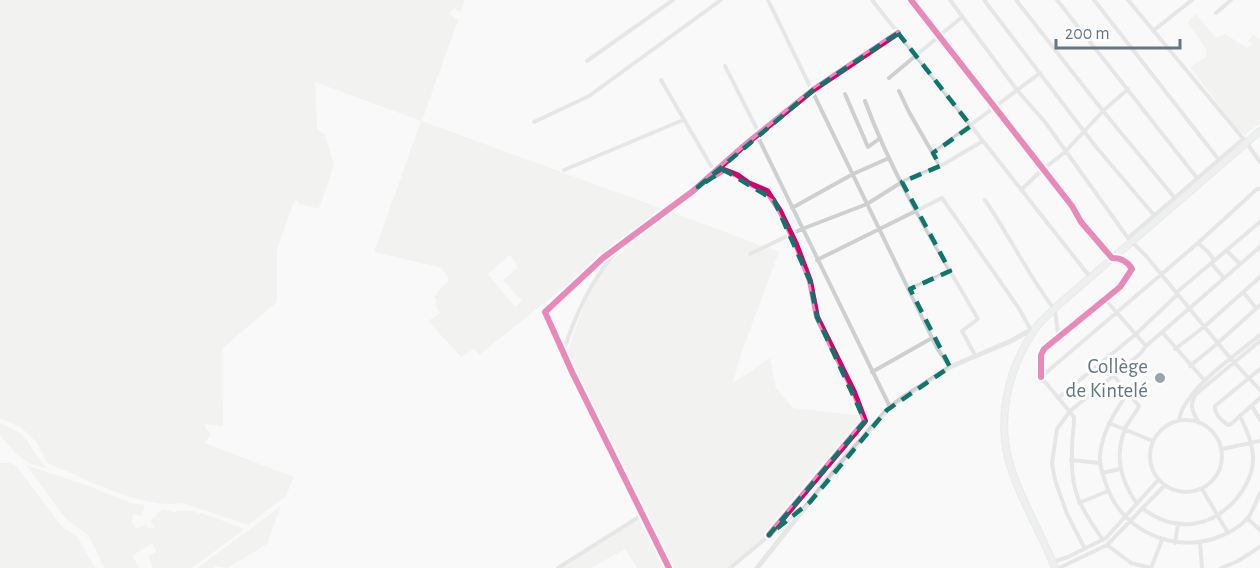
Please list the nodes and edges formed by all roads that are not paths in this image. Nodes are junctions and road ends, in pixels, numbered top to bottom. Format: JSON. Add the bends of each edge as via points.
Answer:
{"nodes":[{"id":1,"x":673,"y":0,"type":"edge"},
{"id":2,"x":721,"y":0,"type":"edge"},
{"id":3,"x":768,"y":0,"type":"edge"},
{"id":4,"x":872,"y":0,"type":"edge"},
{"id":5,"x":911,"y":0,"type":"edge"},
{"id":6,"x":950,"y":0,"type":"edge"},
{"id":7,"x":984,"y":0,"type":"edge"},
{"id":8,"x":1016,"y":0,"type":"edge"},
{"id":9,"x":1057,"y":0,"type":"edge"},
{"id":10,"x":1094,"y":0,"type":"edge"},
{"id":11,"x":1128,"y":0,"type":"edge"},
{"id":12,"x":1192,"y":0,"type":"edge"},
{"id":13,"x":1231,"y":0,"type":"edge"},
{"id":14,"x":1216,"y":13,"type":"dead end"},
{"id":15,"x":963,"y":17,"type":"junction"},
{"id":16,"x":1153,"y":31,"type":"junction"},
{"id":17,"x":898,"y":33,"type":"junction"},
{"id":18,"x":940,"y":36,"type":"junction"},
{"id":19,"x":916,"y":56,"type":"junction"},
{"id":20,"x":587,"y":61,"type":"dead end"},
{"id":21,"x":724,"y":66,"type":"dead end"},
{"id":22,"x":1040,"y":73,"type":"junction"},
{"id":23,"x":889,"y":78,"type":"dead end"},
{"id":24,"x":661,"y":80,"type":"dead end"},
{"id":25,"x":1128,"y":89,"type":"junction"},
{"id":26,"x":813,"y":90,"type":"junction"},
{"id":27,"x":1017,"y":90,"type":"junction"},
{"id":28,"x":899,"y":91,"type":"dead end"},
{"id":29,"x":845,"y":94,"type":"dead end"},
{"id":30,"x":865,"y":100,"type":"dead end"},
{"id":31,"x":995,"y":106,"type":"junction"},
{"id":32,"x":1103,"y":111,"type":"junction"},
{"id":33,"x":683,"y":120,"type":"junction"},
{"id":34,"x":534,"y":122,"type":"dead end"},
{"id":35,"x":971,"y":126,"type":"junction"},
{"id":36,"x":1260,"y":131,"type":"edge"},
{"id":37,"x":1085,"y":132,"type":"junction"},
{"id":38,"x":758,"y":134,"type":"junction"},
{"id":39,"x":879,"y":139,"type":"junction"},
{"id":40,"x":983,"y":141,"type":"junction"},
{"id":41,"x":1245,"y":141,"type":"junction"},
{"id":42,"x":1253,"y":151,"type":"junction"},
{"id":43,"x":1065,"y":152,"type":"junction"},
{"id":44,"x":933,"y":153,"type":"junction"},
{"id":45,"x":1260,"y":154,"type":"edge"},
{"id":46,"x":889,"y":158,"type":"junction"},
{"id":47,"x":1219,"y":160,"type":"junction"},
{"id":48,"x":1260,"y":162,"type":"edge"},
{"id":49,"x":940,"y":166,"type":"junction"},
{"id":50,"x":564,"y":170,"type":"dead end"},
{"id":51,"x":1042,"y":170,"type":"junction"},
{"id":52,"x":714,"y":171,"type":"junction"},
{"id":53,"x":853,"y":174,"type":"junction"},
{"id":54,"x":1197,"y":178,"type":"junction"},
{"id":55,"x":902,"y":182,"type":"junction"},
{"id":56,"x":698,"y":187,"type":"junction"},
{"id":57,"x":1260,"y":189,"type":"edge"},
{"id":58,"x":1021,"y":190,"type":"junction"},
{"id":59,"x":1174,"y":197,"type":"junction"},
{"id":60,"x":985,"y":200,"type":"dead end"},
{"id":61,"x":867,"y":204,"type":"junction"},
{"id":62,"x":792,"y":208,"type":"junction"},
{"id":63,"x":917,"y":211,"type":"junction"},
{"id":64,"x":1154,"y":215,"type":"junction"},
{"id":65,"x":1260,"y":222,"type":"edge"},
{"id":66,"x":802,"y":228,"type":"junction"},
{"id":67,"x":880,"y":230,"type":"junction"},
{"id":68,"x":791,"y":235,"type":"junction"},
{"id":69,"x":632,"y":236,"type":"junction"},
{"id":70,"x":1130,"y":240,"type":"junction"},
{"id":71,"x":1198,"y":243,"type":"junction"},
{"id":72,"x":1260,"y":248,"type":"edge"},
{"id":73,"x":1227,"y":251,"type":"junction"},
{"id":74,"x":750,"y":254,"type":"dead end"},
{"id":75,"x":1112,"y":258,"type":"junction"},
{"id":76,"x":817,"y":260,"type":"junction"},
{"id":77,"x":1212,"y":262,"type":"junction"},
{"id":78,"x":1240,"y":264,"type":"junction"},
{"id":79,"x":950,"y":271,"type":"junction"},
{"id":80,"x":1161,"y":274,"type":"junction"},
{"id":81,"x":1090,"y":276,"type":"junction"},
{"id":82,"x":1224,"y":278,"type":"junction"},
{"id":83,"x":1260,"y":278,"type":"edge"},
{"id":84,"x":909,"y":289,"type":"junction"},
{"id":85,"x":1243,"y":292,"type":"junction"},
{"id":86,"x":1177,"y":294,"type":"junction"},
{"id":87,"x":1104,"y":298,"type":"junction"},
{"id":88,"x":1258,"y":307,"type":"edge"},
{"id":89,"x":1055,"y":308,"type":"junction"},
{"id":90,"x":1190,"y":309,"type":"junction"},
{"id":91,"x":1116,"y":313,"type":"junction"},
{"id":92,"x":1204,"y":327,"type":"junction"},
{"id":93,"x":1034,"y":329,"type":"junction"},
{"id":94,"x":1161,"y":332,"type":"junction"},
{"id":95,"x":1136,"y":334,"type":"junction"},
{"id":96,"x":1260,"y":335,"type":"edge"},
{"id":97,"x":932,"y":338,"type":"junction"},
{"id":98,"x":1260,"y":340,"type":"edge"},
{"id":99,"x":1218,"y":343,"type":"junction"},
{"id":100,"x":1146,"y":346,"type":"junction"},
{"id":101,"x":1044,"y":348,"type":"junction"},
{"id":102,"x":1175,"y":348,"type":"junction"},
{"id":103,"x":563,"y":354,"type":"junction"},
{"id":104,"x":975,"y":355,"type":"junction"},
{"id":105,"x":1233,"y":361,"type":"junction"},
{"id":106,"x":1190,"y":366,"type":"junction"},
{"id":107,"x":950,"y":367,"type":"junction"},
{"id":108,"x":1260,"y":369,"type":"edge"},
{"id":109,"x":872,"y":372,"type":"junction"},
{"id":110,"x":1114,"y":375,"type":"junction"},
{"id":111,"x":1041,"y":377,"type":"junction"},
{"id":112,"x":1249,"y":378,"type":"junction"},
{"id":113,"x":1205,"y":381,"type":"junction"},
{"id":114,"x":1260,"y":390,"type":"edge"},
{"id":115,"x":1128,"y":392,"type":"junction"},
{"id":116,"x":1058,"y":398,"type":"junction"},
{"id":117,"x":1260,"y":398,"type":"edge"},
{"id":118,"x":1252,"y":406,"type":"junction"},
{"id":119,"x":891,"y":407,"type":"junction"},
{"id":120,"x":1070,"y":411,"type":"junction"},
{"id":121,"x":1240,"y":416,"type":"junction"},
{"id":122,"x":1179,"y":420,"type":"junction"},
{"id":123,"x":1260,"y":420,"type":"edge"},
{"id":124,"x":1198,"y":422,"type":"junction"},
{"id":125,"x":1109,"y":423,"type":"junction"},
{"id":126,"x":1125,"y":429,"type":"junction"},
{"id":127,"x":1152,"y":441,"type":"junction"},
{"id":128,"x":1260,"y":441,"type":"edge"},
{"id":129,"x":1251,"y":443,"type":"junction"},
{"id":130,"x":1222,"y":449,"type":"junction"},
{"id":131,"x":1071,"y":460,"type":"junction"},
{"id":132,"x":1100,"y":463,"type":"junction"},
{"id":133,"x":1120,"y":469,"type":"junction"},
{"id":134,"x":1102,"y":473,"type":"junction"},
{"id":135,"x":1158,"y":480,"type":"junction"},
{"id":136,"x":1164,"y":486,"type":"junction"},
{"id":137,"x":1203,"y":489,"type":"junction"},
{"id":138,"x":1108,"y":491,"type":"junction"},
{"id":139,"x":1260,"y":493,"type":"edge"},
{"id":140,"x":810,"y":502,"type":"junction"},
{"id":141,"x":1079,"y":503,"type":"junction"},
{"id":142,"x":1137,"y":504,"type":"junction"},
{"id":143,"x":1142,"y":508,"type":"junction"},
{"id":144,"x":642,"y":515,"type":"junction"},
{"id":145,"x":1126,"y":517,"type":"junction"},
{"id":146,"x":1219,"y":517,"type":"junction"},
{"id":147,"x":1247,"y":518,"type":"junction"},
{"id":148,"x":1130,"y":522,"type":"junction"},
{"id":149,"x":1178,"y":524,"type":"junction"},
{"id":150,"x":1260,"y":530,"type":"edge"},
{"id":151,"x":1228,"y":533,"type":"junction"},
{"id":152,"x":769,"y":535,"type":"junction"},
{"id":153,"x":1103,"y":540,"type":"junction"},
{"id":154,"x":1162,"y":540,"type":"junction"},
{"id":155,"x":1200,"y":542,"type":"junction"},
{"id":156,"x":1175,"y":543,"type":"junction"},
{"id":157,"x":1107,"y":545,"type":"junction"},
{"id":158,"x":1260,"y":547,"type":"edge"},
{"id":159,"x":1085,"y":549,"type":"junction"},
{"id":160,"x":1056,"y":566,"type":"edge"},
{"id":161,"x":558,"y":568,"type":"edge"},
{"id":162,"x":669,"y":568,"type":"edge"},
{"id":163,"x":730,"y":568,"type":"edge"},
{"id":164,"x":757,"y":568,"type":"edge"},
{"id":165,"x":1151,"y":568,"type":"edge"},
{"id":166,"x":1202,"y":568,"type":"edge"},
{"id":167,"x":1221,"y":568,"type":"edge"}],
"edges":[{"from":1,"to":20,"type":"street"},
{"from":2,"to":34,"type":"street","via":[[589,96]]},
{"from":3,"to":26,"type":"street"},
{"from":4,"to":17,"type":"street"},
{"from":5,"to":18,"type":"street"},
{"from":6,"to":15,"type":"street"},
{"from":7,"to":22,"type":"street"},
{"from":8,"to":32,"type":"street"},
{"from":9,"to":25,"type":"street"},
{"from":10,"to":47,"type":"street"},
{"from":11,"to":16,"type":"street"},
{"from":12,"to":16,"type":"street"},
{"from":13,"to":14,"type":"street"},
{"from":15,"to":18,"type":"street"},
{"from":15,"to":27,"type":"street"},
{"from":16,"to":41,"type":"street"},
{"from":17,"to":19,"type":"street"},
{"from":17,"to":26,"type":"street"},
{"from":18,"to":19,"type":"street"},
{"from":18,"to":31,"type":"street"},
{"from":19,"to":23,"type":"street"},
{"from":19,"to":35,"type":"street"},
{"from":21,"to":38,"type":"street"},
{"from":22,"to":27,"type":"street"},
{"from":22,"to":37,"type":"street"},
{"from":24,"to":33,"type":"street"},
{"from":25,"to":32,"type":"street"},
{"from":25,"to":54,"type":"street"},
{"from":26,"to":38,"type":"street"},
{"from":26,"to":53,"type":"street"},
{"from":27,"to":31,"type":"street"},
{"from":27,"to":43,"type":"street"},
{"from":28,"to":44,"type":"street"},
{"from":29,"to":39,"type":"street","via":[[868,147]]},
{"from":30,"to":39,"type":"street"},
{"from":31,"to":35,"type":"street"},
{"from":31,"to":51,"type":"street"},
{"from":32,"to":37,"type":"street"},
{"from":32,"to":59,"type":"street"},
{"from":33,"to":50,"type":"street"},
{"from":33,"to":52,"type":"street"},
{"from":35,"to":40,"type":"street"},
{"from":35,"to":44,"type":"street"},
{"from":36,"to":41,"type":"main road"},
{"from":37,"to":43,"type":"street"},
{"from":37,"to":64,"type":"street"},
{"from":38,"to":52,"type":"street"},
{"from":38,"to":62,"type":"street"},
{"from":39,"to":46,"type":"street"},
{"from":40,"to":49,"type":"street"},
{"from":40,"to":58,"type":"street"},
{"from":41,"to":42,"type":"street"},
{"from":41,"to":47,"type":"street"},
{"from":41,"to":70,"type":"main road"},
{"from":42,"to":45,"type":"street"},
{"from":42,"to":48,"type":"street"},
{"from":43,"to":51,"type":"street"},
{"from":43,"to":70,"type":"street"},
{"from":44,"to":49,"type":"street"},
{"from":46,"to":53,"type":"street"},
{"from":46,"to":55,"type":"street"},
{"from":47,"to":54,"type":"street"},
{"from":49,"to":55,"type":"street"},
{"from":51,"to":58,"type":"street"},
{"from":51,"to":75,"type":"street"},
{"from":52,"to":56,"type":"street"},
{"from":53,"to":61,"type":"street"},
{"from":53,"to":62,"type":"street"},
{"from":54,"to":59,"type":"street"},
{"from":55,"to":61,"type":"street"},
{"from":55,"to":63,"type":"street"},
{"from":56,"to":68,"type":"street","via":[[724,170],[737,175],[767,191]]},
{"from":56,"to":69,"type":"street"},
{"from":57,"to":71,"type":"street"},
{"from":58,"to":81,"type":"street"},
{"from":59,"to":64,"type":"street"},
{"from":60,"to":89,"type":"street","via":[[1036,286]]},
{"from":61,"to":66,"type":"street"},
{"from":61,"to":67,"type":"street"},
{"from":62,"to":66,"type":"street"},
{"from":63,"to":67,"type":"street"},
{"from":63,"to":79,"type":"street"},
{"from":63,"to":93,"type":"street","via":[[942,198]]},
{"from":64,"to":70,"type":"street"},
{"from":65,"to":73,"type":"street"},
{"from":66,"to":68,"type":"street"},
{"from":66,"to":76,"type":"street"},
{"from":67,"to":76,"type":"street"},
{"from":67,"to":84,"type":"street"},
{"from":68,"to":74,"type":"street"},
{"from":68,"to":152,"type":"street","via":[[810,281],[817,317],[865,422]]},
{"from":69,"to":103,"type":"street","via":[[601,268],[573,322]]},
{"from":69,"to":103,"type":"street","via":[[544,312]]},
{"from":70,"to":75,"type":"main road"},
{"from":70,"to":80,"type":"street"},
{"from":71,"to":77,"type":"street"},
{"from":71,"to":80,"type":"street"},
{"from":72,"to":78,"type":"street"},
{"from":73,"to":77,"type":"street"},
{"from":73,"to":78,"type":"street"},
{"from":75,"to":81,"type":"main road"},
{"from":75,"to":87,"type":"street","via":[[1125,261],[1132,269],[1125,281]]},
{"from":76,"to":109,"type":"street"},
{"from":77,"to":82,"type":"street"},
{"from":77,"to":86,"type":"street"},
{"from":78,"to":82,"type":"street"},
{"from":79,"to":84,"type":"street"},
{"from":79,"to":104,"type":"street","via":[[978,319],[962,331]]},
{"from":80,"to":86,"type":"street"},
{"from":80,"to":91,"type":"street"},
{"from":81,"to":89,"type":"main road"},
{"from":82,"to":90,"type":"street"},
{"from":83,"to":85,"type":"street"},
{"from":84,"to":97,"type":"street"},
{"from":85,"to":88,"type":"street"},
{"from":85,"to":92,"type":"street"},
{"from":86,"to":90,"type":"street"},
{"from":86,"to":95,"type":"street"},
{"from":87,"to":91,"type":"street"},
{"from":87,"to":101,"type":"street"},
{"from":88,"to":99,"type":"street"},
{"from":89,"to":93,"type":"main road"},
{"from":89,"to":101,"type":"street","via":[[1058,334]]},
{"from":90,"to":92,"type":"street"},
{"from":90,"to":94,"type":"street"},
{"from":91,"to":95,"type":"street"},
{"from":91,"to":111,"type":"street"},
{"from":92,"to":99,"type":"street"},
{"from":92,"to":102,"type":"street"},
{"from":93,"to":104,"type":"street"},
{"from":93,"to":160,"type":"main road","via":[[1008,387],[1004,428],[1011,469]]},
{"from":94,"to":100,"type":"street"},
{"from":94,"to":102,"type":"street"},
{"from":95,"to":100,"type":"street"},
{"from":95,"to":116,"type":"street"},
{"from":96,"to":105,"type":"street"},
{"from":97,"to":107,"type":"street"},
{"from":97,"to":109,"type":"street"},
{"from":98,"to":105,"type":"street"},
{"from":99,"to":105,"type":"street"},
{"from":99,"to":106,"type":"street"},
{"from":100,"to":110,"type":"street"},
{"from":101,"to":111,"type":"street"},
{"from":102,"to":106,"type":"street"},
{"from":103,"to":144,"type":"street"},
{"from":104,"to":107,"type":"street"},
{"from":105,"to":112,"type":"street"},
{"from":105,"to":113,"type":"street"},
{"from":105,"to":124,"type":"street","via":[[1192,399],[1191,408]]},
{"from":106,"to":113,"type":"street"},
{"from":107,"to":119,"type":"street"},
{"from":108,"to":112,"type":"street"},
{"from":109,"to":119,"type":"street"},
{"from":110,"to":115,"type":"street"},
{"from":110,"to":120,"type":"street"},
{"from":111,"to":116,"type":"street"},
{"from":112,"to":114,"type":"street"},
{"from":112,"to":121,"type":"street","via":[[1215,408],[1228,425]]},
{"from":113,"to":122,"type":"street","via":[[1184,405]]},
{"from":115,"to":125,"type":"street"},
{"from":115,"to":126,"type":"street","via":[[1139,407]]},
{"from":116,"to":120,"type":"street"},
{"from":117,"to":118,"type":"street"},
{"from":118,"to":121,"type":"street"},
{"from":118,"to":123,"type":"street"},
{"from":119,"to":140,"type":"street"},
{"from":120,"to":131,"type":"street","via":[[1075,420]]},
{"from":120,"to":159,"type":"street","via":[[1057,429],[1052,463],[1061,500]]},
{"from":121,"to":129,"type":"street"},
{"from":122,"to":124,"type":"street"},
{"from":122,"to":127,"type":"street","via":[[1167,425]]},
{"from":124,"to":130,"type":"street","via":[[1214,433]]},
{"from":125,"to":126,"type":"street"},
{"from":125,"to":132,"type":"street"},
{"from":126,"to":127,"type":"street"},
{"from":126,"to":133,"type":"street"},
{"from":127,"to":135,"type":"street","via":[[1149,461]]},
{"from":128,"to":129,"type":"street"},
{"from":129,"to":130,"type":"street"},
{"from":129,"to":146,"type":"street","via":[[1253,457],[1248,479]]},
{"from":130,"to":137,"type":"street","via":[[1219,473]]},
{"from":131,"to":132,"type":"street"},
{"from":131,"to":141,"type":"street"},
{"from":132,"to":134,"type":"street"},
{"from":133,"to":134,"type":"street"},
{"from":133,"to":142,"type":"street"},
{"from":134,"to":138,"type":"street"},
{"from":135,"to":136,"type":"street"},
{"from":135,"to":142,"type":"street"},
{"from":136,"to":137,"type":"street","via":[[1183,493]]},
{"from":136,"to":143,"type":"street"},
{"from":137,"to":146,"type":"street"},
{"from":138,"to":141,"type":"street"},
{"from":138,"to":145,"type":"street"},
{"from":139,"to":147,"type":"street"},
{"from":140,"to":152,"type":"street"},
{"from":140,"to":164,"type":"street"},
{"from":141,"to":153,"type":"street"},
{"from":142,"to":145,"type":"street"},
{"from":143,"to":148,"type":"street"},
{"from":143,"to":149,"type":"street"},
{"from":144,"to":161,"type":"street"},
{"from":144,"to":162,"type":"street"},
{"from":145,"to":148,"type":"street"},
{"from":145,"to":153,"type":"street"},
{"from":146,"to":149,"type":"street"},
{"from":146,"to":151,"type":"street"},
{"from":147,"to":150,"type":"street"},
{"from":147,"to":151,"type":"street"},
{"from":148,"to":154,"type":"street"},
{"from":148,"to":157,"type":"street"},
{"from":149,"to":156,"type":"street"},
{"from":151,"to":155,"type":"street"},
{"from":152,"to":163,"type":"street"},
{"from":153,"to":159,"type":"street"},
{"from":154,"to":156,"type":"street"},
{"from":154,"to":165,"type":"street"},
{"from":155,"to":156,"type":"street"},
{"from":155,"to":166,"type":"street"},
{"from":157,"to":160,"type":"street"},
{"from":157,"to":165,"type":"street","via":[[1131,563]]},
{"from":158,"to":167,"type":"street"},
{"from":159,"to":160,"type":"street"}]}
